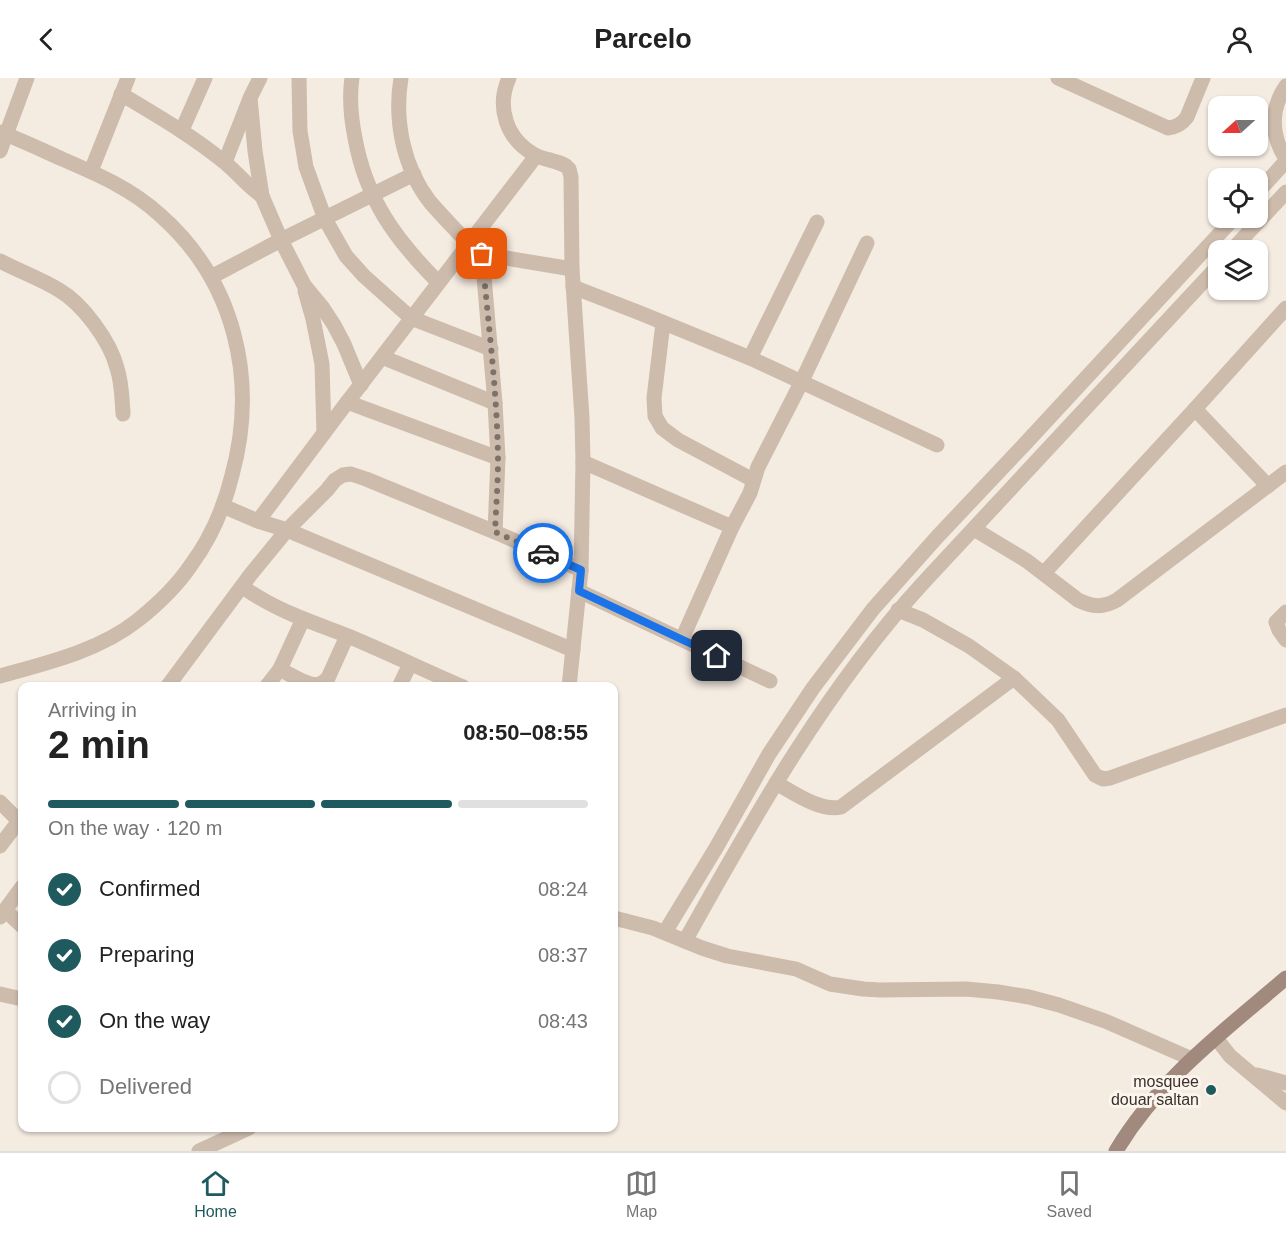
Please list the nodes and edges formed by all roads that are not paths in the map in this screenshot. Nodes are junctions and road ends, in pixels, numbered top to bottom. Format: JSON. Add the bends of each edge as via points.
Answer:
{"nodes":[{"id":1,"x":27,"y":78,"type":"edge"},
{"id":2,"x":128,"y":78,"type":"edge"},
{"id":3,"x":205,"y":78,"type":"edge"},
{"id":4,"x":260,"y":78,"type":"edge"},
{"id":5,"x":299,"y":78,"type":"edge"},
{"id":6,"x":352,"y":78,"type":"edge"},
{"id":7,"x":401,"y":78,"type":"edge"},
{"id":8,"x":508,"y":78,"type":"edge"},
{"id":9,"x":1058,"y":78,"type":"edge"},
{"id":10,"x":1203,"y":78,"type":"edge"},
{"id":11,"x":1286,"y":86,"type":"edge"},
{"id":12,"x":121,"y":94,"type":"junction"},
{"id":13,"x":250,"y":98,"type":"junction"},
{"id":14,"x":182,"y":130,"type":"junction"},
{"id":15,"x":3,"y":133,"type":"edge"},
{"id":16,"x":0,"y":151,"type":"edge"},
{"id":17,"x":536,"y":156,"type":"junction"},
{"id":18,"x":1286,"y":160,"type":"edge"},
{"id":19,"x":225,"y":162,"type":"junction"},
{"id":20,"x":91,"y":171,"type":"junction"},
{"id":21,"x":414,"y":174,"type":"junction"},
{"id":22,"x":1268,"y":180,"type":"edge"},
{"id":23,"x":1286,"y":192,"type":"edge"},
{"id":24,"x":261,"y":196,"type":"junction"},
{"id":25,"x":372,"y":196,"type":"junction"},
{"id":26,"x":324,"y":219,"type":"junction"},
{"id":27,"x":817,"y":222,"type":"dead end"},
{"id":28,"x":1225,"y":228,"type":"edge"},
{"id":29,"x":281,"y":240,"type":"junction"},
{"id":30,"x":1241,"y":240,"type":"edge"},
{"id":31,"x":468,"y":243,"type":"junction"},
{"id":32,"x":867,"y":243,"type":"dead end"},
{"id":33,"x":482,"y":254,"type":"junction"},
{"id":34,"x":0,"y":261,"type":"edge"},
{"id":35,"x":572,"y":269,"type":"junction"},
{"id":36,"x":211,"y":277,"type":"junction"},
{"id":37,"x":1208,"y":277,"type":"edge"},
{"id":38,"x":438,"y":282,"type":"junction"},
{"id":39,"x":304,"y":285,"type":"junction"},
{"id":40,"x":573,"y":287,"type":"junction"},
{"id":41,"x":1286,"y":308,"type":"edge"},
{"id":42,"x":411,"y":318,"type":"junction"},
{"id":43,"x":663,"y":323,"type":"junction"},
{"id":44,"x":491,"y":349,"type":"junction"},
{"id":45,"x":382,"y":357,"type":"junction"},
{"id":46,"x":750,"y":358,"type":"junction"},
{"id":47,"x":801,"y":383,"type":"junction"},
{"id":48,"x":361,"y":385,"type":"junction"},
{"id":49,"x":347,"y":402,"type":"junction"},
{"id":50,"x":495,"y":403,"type":"junction"},
{"id":51,"x":1195,"y":409,"type":"junction"},
{"id":52,"x":123,"y":414,"type":"dead end"},
{"id":53,"x":324,"y":433,"type":"junction"},
{"id":54,"x":937,"y":445,"type":"dead end"},
{"id":55,"x":498,"y":458,"type":"junction"},
{"id":56,"x":583,"y":462,"type":"junction"},
{"id":57,"x":1286,"y":472,"type":"edge"},
{"id":58,"x":753,"y":480,"type":"junction"},
{"id":59,"x":1268,"y":486,"type":"junction"},
{"id":60,"x":223,"y":506,"type":"junction"},
{"id":61,"x":258,"y":521,"type":"junction"},
{"id":62,"x":732,"y":527,"type":"junction"},
{"id":63,"x":974,"y":529,"type":"junction"},
{"id":64,"x":287,"y":530,"type":"junction"},
{"id":65,"x":495,"y":532,"type":"junction"},
{"id":66,"x":581,"y":570,"type":"junction"},
{"id":67,"x":1044,"y":573,"type":"junction"},
{"id":68,"x":243,"y":587,"type":"junction"},
{"id":69,"x":579,"y":591,"type":"junction"},
{"id":70,"x":898,"y":610,"type":"junction"},
{"id":71,"x":1286,"y":612,"type":"edge"},
{"id":72,"x":303,"y":619,"type":"junction"},
{"id":73,"x":347,"y":636,"type":"junction"},
{"id":74,"x":682,"y":639,"type":"junction"},
{"id":75,"x":1286,"y":640,"type":"edge"},
{"id":76,"x":573,"y":650,"type":"junction"},
{"id":77,"x":410,"y":664,"type":"junction"},
{"id":78,"x":280,"y":669,"type":"junction"},
{"id":79,"x":0,"y":676,"type":"edge"},
{"id":80,"x":1014,"y":678,"type":"junction"},
{"id":81,"x":770,"y":681,"type":"dead end"},
{"id":82,"x":171,"y":682,"type":"edge"},
{"id":83,"x":270,"y":682,"type":"edge"},
{"id":84,"x":307,"y":682,"type":"edge"},
{"id":85,"x":323,"y":682,"type":"edge"},
{"id":86,"x":401,"y":682,"type":"edge"},
{"id":87,"x":451,"y":682,"type":"edge"},
{"id":88,"x":570,"y":682,"type":"edge"},
{"id":89,"x":1286,"y":715,"type":"edge"},
{"id":90,"x":776,"y":783,"type":"junction"},
{"id":91,"x":0,"y":802,"type":"edge"},
{"id":92,"x":18,"y":819,"type":"edge"},
{"id":93,"x":18,"y":825,"type":"edge"},
{"id":94,"x":0,"y":846,"type":"edge"},
{"id":95,"x":18,"y":892,"type":"edge"},
{"id":96,"x":2,"y":914,"type":"edge"},
{"id":97,"x":618,"y":919,"type":"edge"},
{"id":98,"x":18,"y":924,"type":"edge"},
{"id":99,"x":665,"y":932,"type":"junction"},
{"id":100,"x":686,"y":940,"type":"junction"},
{"id":101,"x":1286,"y":978,"type":"edge"},
{"id":102,"x":0,"y":994,"type":"edge"},
{"id":103,"x":18,"y":998,"type":"edge"},
{"id":104,"x":1216,"y":1038,"type":"junction"},
{"id":105,"x":1192,"y":1059,"type":"junction"},
{"id":106,"x":1251,"y":1074,"type":"junction"},
{"id":107,"x":1286,"y":1083,"type":"edge"},
{"id":108,"x":1286,"y":1103,"type":"edge"},
{"id":109,"x":218,"y":1135,"type":"edge"},
{"id":110,"x":199,"y":1151,"type":"edge"},
{"id":111,"x":1116,"y":1151,"type":"edge"}],
"edges":[{"from":1,"to":15,"type":"street"},
{"from":2,"to":12,"type":"street"},
{"from":3,"to":14,"type":"street"},
{"from":4,"to":13,"type":"street"},
{"from":5,"to":26,"type":"street","via":[[300,130],[306,167]]},
{"from":6,"to":25,"type":"street","via":[[351,117]]},
{"from":7,"to":21,"type":"street","via":[[399,124]]},
{"from":8,"to":17,"type":"street","via":[[503,99],[508,128]]},
{"from":9,"to":10,"type":"street","via":[[1168,128],[1184,122]]},
{"from":11,"to":18,"type":"street","via":[[1278,100],[1274,121],[1277,142]]},
{"from":12,"to":14,"type":"street"},
{"from":12,"to":20,"type":"street"},
{"from":13,"to":19,"type":"street"},
{"from":13,"to":24,"type":"street"},
{"from":14,"to":19,"type":"street"},
{"from":15,"to":16,"type":"street"},
{"from":15,"to":20,"type":"street"},
{"from":17,"to":31,"type":"street"},
{"from":17,"to":35,"type":"street","via":[[562,164],[571,173]]},
{"from":18,"to":22,"type":"street"},
{"from":19,"to":24,"type":"street"},
{"from":20,"to":36,"type":"street","via":[[159,214],[184,239]]},
{"from":21,"to":25,"type":"street"},
{"from":21,"to":31,"type":"street","via":[[429,200]]},
{"from":23,"to":30,"type":"street"},
{"from":24,"to":29,"type":"street"},
{"from":25,"to":26,"type":"street"},
{"from":25,"to":38,"type":"street","via":[[400,240]]},
{"from":26,"to":29,"type":"street"},
{"from":26,"to":42,"type":"street","via":[[346,256]]},
{"from":27,"to":46,"type":"street"},
{"from":28,"to":99,"type":"street","via":[[873,609],[769,754]]},
{"from":29,"to":36,"type":"street"},
{"from":29,"to":39,"type":"street"},
{"from":31,"to":33,"type":"street"},
{"from":31,"to":38,"type":"street"},
{"from":32,"to":47,"type":"street"},
{"from":33,"to":35,"type":"street"},
{"from":33,"to":44,"type":"street"},
{"from":34,"to":52,"type":"street","via":[[60,290],[93,323],[117,367]]},
{"from":35,"to":40,"type":"street"},
{"from":36,"to":60,"type":"street","via":[[231,321],[242,371],[241,432]]},
{"from":37,"to":63,"type":"street"},
{"from":38,"to":42,"type":"street"},
{"from":39,"to":48,"type":"street","via":[[334,325]]},
{"from":39,"to":53,"type":"street","via":[[322,364]]},
{"from":40,"to":43,"type":"street"},
{"from":40,"to":56,"type":"street"},
{"from":41,"to":51,"type":"street"},
{"from":42,"to":44,"type":"street"},
{"from":42,"to":45,"type":"street"},
{"from":43,"to":46,"type":"street"},
{"from":43,"to":58,"type":"street","via":[[655,416],[662,428],[678,440]]},
{"from":44,"to":50,"type":"street"},
{"from":45,"to":48,"type":"street"},
{"from":45,"to":50,"type":"street"},
{"from":46,"to":47,"type":"street"},
{"from":47,"to":54,"type":"street"},
{"from":47,"to":58,"type":"street"},
{"from":48,"to":49,"type":"street"},
{"from":49,"to":53,"type":"street"},
{"from":49,"to":55,"type":"street"},
{"from":50,"to":55,"type":"street"},
{"from":51,"to":59,"type":"street"},
{"from":51,"to":67,"type":"street"},
{"from":53,"to":61,"type":"street"},
{"from":55,"to":65,"type":"street"},
{"from":56,"to":62,"type":"street"},
{"from":56,"to":66,"type":"street"},
{"from":57,"to":59,"type":"street"},
{"from":58,"to":62,"type":"street"},
{"from":59,"to":67,"type":"street","via":[[1110,604],[1086,604]]},
{"from":60,"to":61,"type":"street"},
{"from":60,"to":79,"type":"street","via":[[191,566],[136,621],[83,650]]},
{"from":61,"to":64,"type":"street"},
{"from":62,"to":74,"type":"street"},
{"from":63,"to":67,"type":"street"},
{"from":63,"to":70,"type":"street"},
{"from":64,"to":65,"type":"street","via":[[335,480],[351,474]]},
{"from":64,"to":68,"type":"street"},
{"from":64,"to":76,"type":"street"},
{"from":65,"to":66,"type":"street"},
{"from":66,"to":69,"type":"street"},
{"from":68,"to":72,"type":"street","via":[[259,599]]},
{"from":68,"to":82,"type":"street"},
{"from":69,"to":74,"type":"street"},
{"from":69,"to":76,"type":"street"},
{"from":70,"to":80,"type":"street","via":[[969,646]]},
{"from":70,"to":90,"type":"street","via":[[834,694]]},
{"from":71,"to":75,"type":"street","via":[[1276,622]]},
{"from":72,"to":73,"type":"street"},
{"from":72,"to":78,"type":"street"},
{"from":73,"to":77,"type":"street"},
{"from":73,"to":85,"type":"street"},
{"from":74,"to":81,"type":"street"},
{"from":76,"to":88,"type":"street"},
{"from":77,"to":86,"type":"street"},
{"from":77,"to":87,"type":"street"},
{"from":78,"to":83,"type":"street"},
{"from":78,"to":84,"type":"street"},
{"from":80,"to":89,"type":"street","via":[[1058,720],[1095,775],[1103,779]]},
{"from":80,"to":90,"type":"street","via":[[842,807],[828,809]]},
{"from":90,"to":100,"type":"street"},
{"from":91,"to":92,"type":"street"},
{"from":93,"to":94,"type":"street"},
{"from":95,"to":96,"type":"street"},
{"from":96,"to":98,"type":"street"},
{"from":97,"to":99,"type":"street"},
{"from":99,"to":100,"type":"street"},
{"from":100,"to":105,"type":"street","via":[[714,952],[796,969],[847,987],[966,989],[1029,997],[1106,1021]]},
{"from":101,"to":104,"type":"main road"},
{"from":102,"to":103,"type":"street"},
{"from":104,"to":105,"type":"main road"},
{"from":104,"to":106,"type":"street"},
{"from":105,"to":111,"type":"main road","via":[[1158,1092]]},
{"from":106,"to":107,"type":"street"},
{"from":106,"to":108,"type":"street"},
{"from":109,"to":110,"type":"street"}]}
